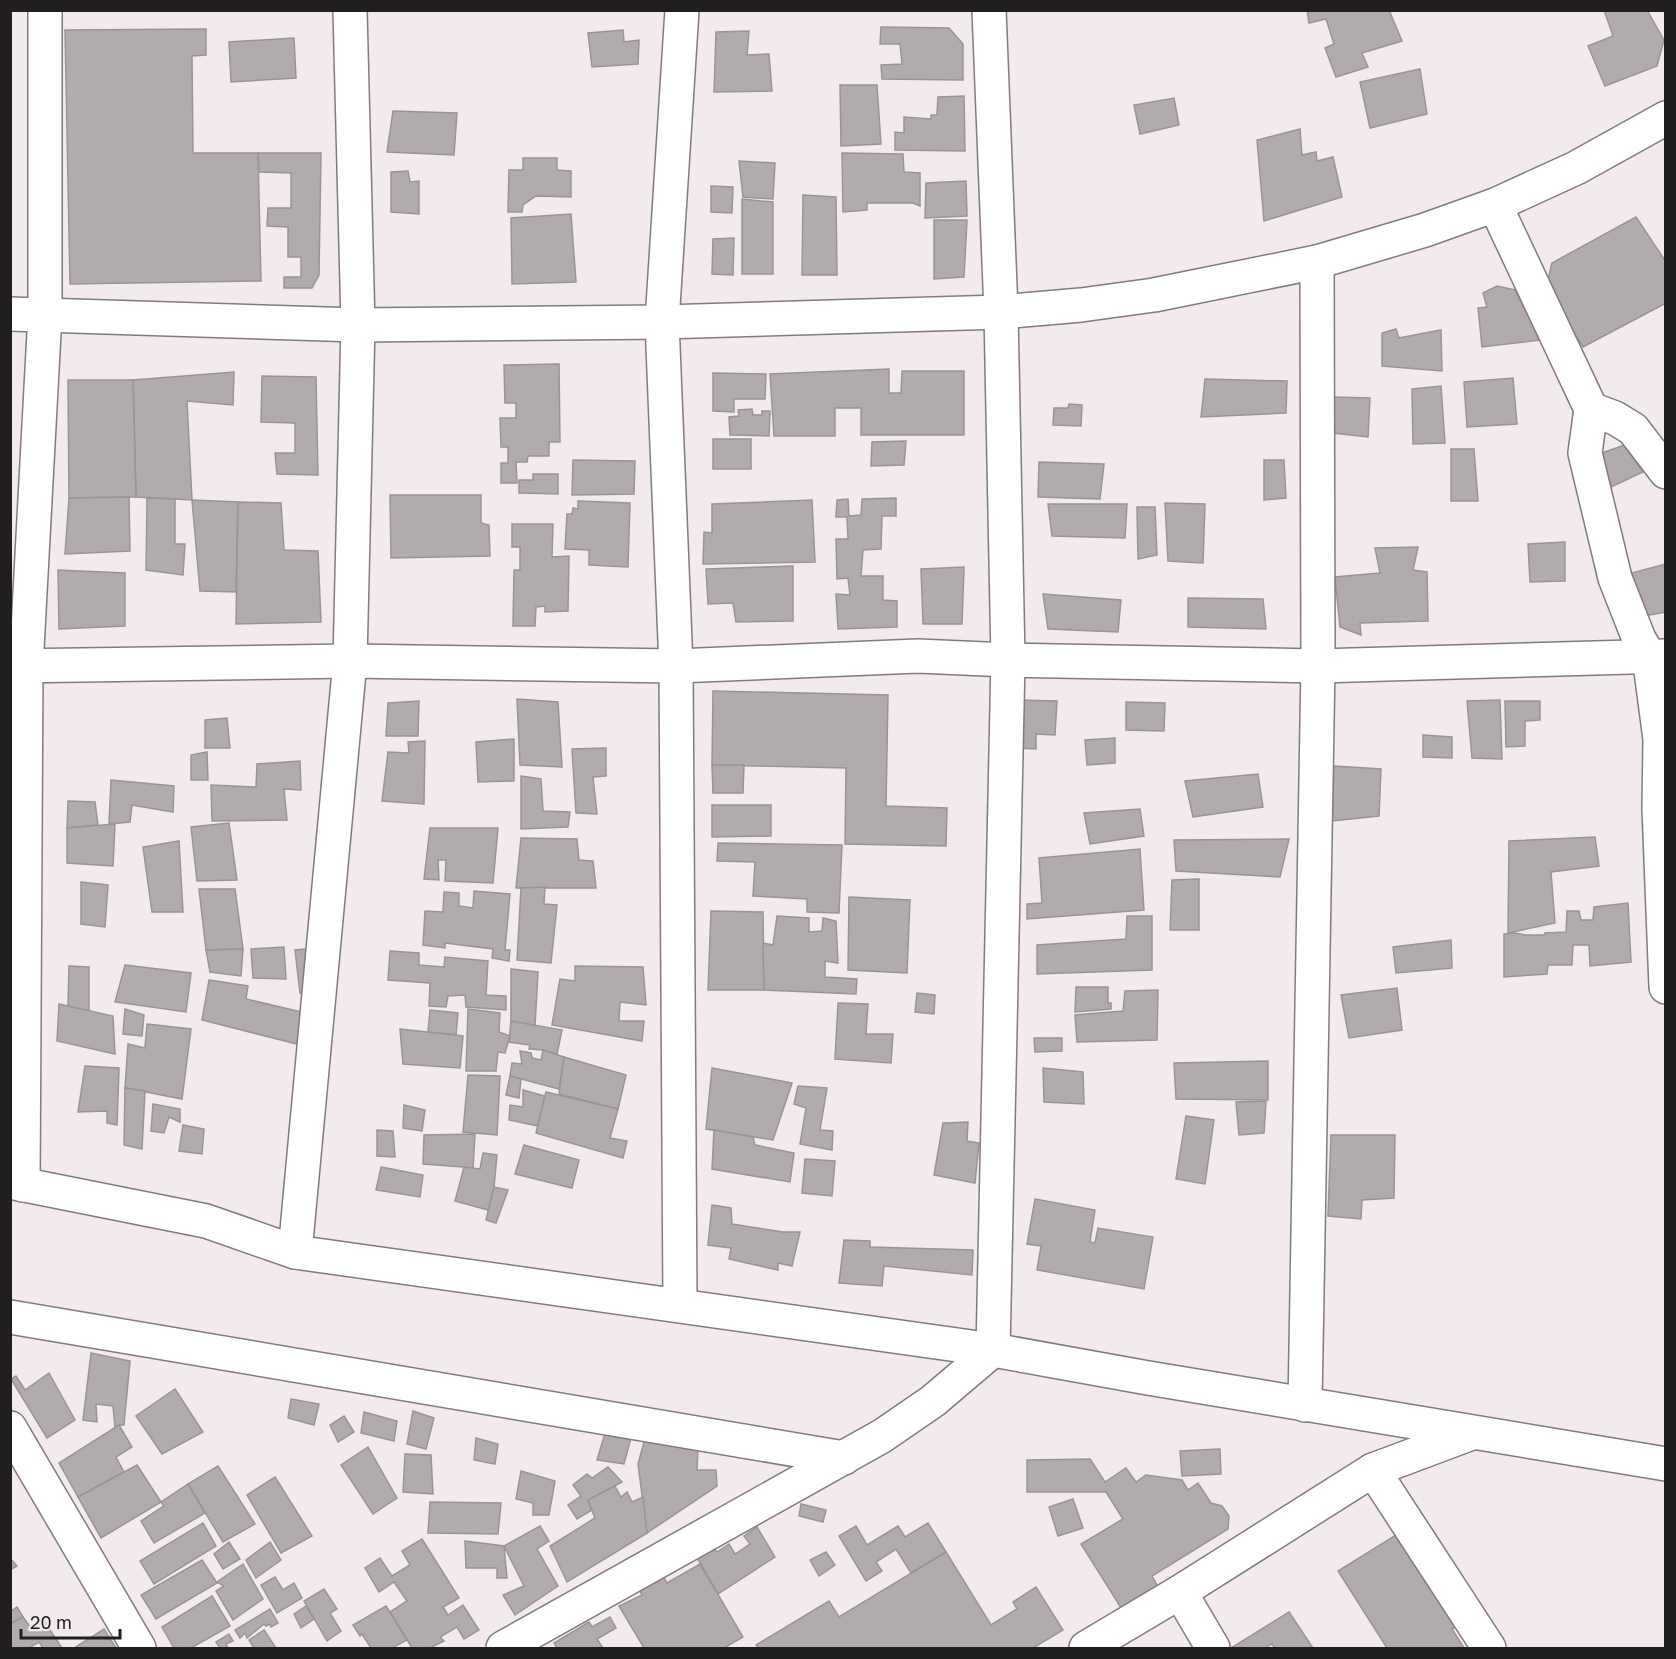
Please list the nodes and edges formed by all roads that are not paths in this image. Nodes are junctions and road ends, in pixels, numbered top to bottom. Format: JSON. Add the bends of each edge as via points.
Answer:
{"nodes":[{"id":1,"x":45,"y":10,"type":"edge"},
{"id":2,"x":350,"y":10,"type":"edge"},
{"id":3,"x":682,"y":10,"type":"edge"},
{"id":4,"x":989,"y":10,"type":"edge"},
{"id":5,"x":1665,"y":118,"type":"edge"},
{"id":6,"x":1495,"y":205,"type":"junction"},
{"id":7,"x":1317,"y":262,"type":"junction"},
{"id":8,"x":1001,"y":312,"type":"junction"},
{"id":9,"x":10,"y":314,"type":"edge"},
{"id":10,"x":45,"y":314,"type":"junction"},
{"id":11,"x":662,"y":322,"type":"junction"},
{"id":12,"x":358,"y":325,"type":"junction"},
{"id":13,"x":1591,"y":409,"type":"junction"},
{"id":14,"x":1665,"y":472,"type":"edge"},
{"id":15,"x":1657,"y":656,"type":"edge"},
{"id":16,"x":350,"y":660,"type":"junction"},
{"id":17,"x":1008,"y":660,"type":"junction"},
{"id":18,"x":18,"y":666,"type":"edge"},
{"id":19,"x":676,"y":666,"type":"junction"},
{"id":20,"x":1318,"y":666,"type":"junction"},
{"id":21,"x":1665,"y":987,"type":"edge"},
{"id":22,"x":17,"y":1183,"type":"edge"},
{"id":23,"x":295,"y":1252,"type":"junction"},
{"id":24,"x":680,"y":1305,"type":"junction"},
{"id":25,"x":10,"y":1317,"type":"edge"},
{"id":26,"x":993,"y":1350,"type":"junction"},
{"id":27,"x":1305,"y":1404,"type":"junction"},
{"id":28,"x":10,"y":1428,"type":"edge"},
{"id":29,"x":1474,"y":1432,"type":"junction"},
{"id":30,"x":844,"y":1458,"type":"junction"},
{"id":31,"x":1665,"y":1464,"type":"edge"},
{"id":32,"x":1373,"y":1470,"type":"junction"},
{"id":33,"x":1180,"y":1592,"type":"junction"},
{"id":34,"x":139,"y":1648,"type":"edge"},
{"id":35,"x":503,"y":1648,"type":"edge"},
{"id":36,"x":1086,"y":1648,"type":"edge"},
{"id":37,"x":1213,"y":1648,"type":"edge"},
{"id":38,"x":1489,"y":1648,"type":"edge"}],
"edges":[{"from":1,"to":10,"type":"street"},
{"from":2,"to":12,"type":"street"},
{"from":3,"to":11,"type":"street"},
{"from":4,"to":8,"type":"street"},
{"from":5,"to":6,"type":"street","via":[[1576,168]]},
{"from":6,"to":7,"type":"street"},
{"from":6,"to":13,"type":"street"},
{"from":7,"to":8,"type":"street","via":[[1154,295]]},
{"from":7,"to":20,"type":"street"},
{"from":8,"to":11,"type":"street"},
{"from":8,"to":17,"type":"street"},
{"from":9,"to":10,"type":"street"},
{"from":10,"to":12,"type":"street"},
{"from":10,"to":18,"type":"street"},
{"from":11,"to":12,"type":"street"},
{"from":11,"to":19,"type":"street"},
{"from":12,"to":16,"type":"street"},
{"from":13,"to":14,"type":"street","via":[[1633,429]]},
{"from":13,"to":15,"type":"street","via":[[1585,453],[1615,578],[1639,639]]},
{"from":15,"to":20,"type":"street"},
{"from":15,"to":21,"type":"street"},
{"from":16,"to":18,"type":"street"},
{"from":16,"to":19,"type":"street"},
{"from":16,"to":23,"type":"street"},
{"from":17,"to":19,"type":"street","via":[[918,656]]},
{"from":17,"to":20,"type":"street"},
{"from":17,"to":26,"type":"street"},
{"from":18,"to":22,"type":"street"},
{"from":19,"to":24,"type":"street"},
{"from":20,"to":27,"type":"street"},
{"from":22,"to":23,"type":"street","via":[[206,1221]]},
{"from":23,"to":24,"type":"street"},
{"from":24,"to":26,"type":"street"},
{"from":25,"to":30,"type":"street"},
{"from":26,"to":27,"type":"street"},
{"from":26,"to":30,"type":"street","via":[[933,1401]]},
{"from":27,"to":29,"type":"street"},
{"from":28,"to":34,"type":"street"},
{"from":29,"to":31,"type":"street"},
{"from":29,"to":32,"type":"street"},
{"from":30,"to":35,"type":"street"},
{"from":32,"to":33,"type":"street"},
{"from":32,"to":38,"type":"street"},
{"from":33,"to":36,"type":"street"},
{"from":33,"to":37,"type":"street"}]}
